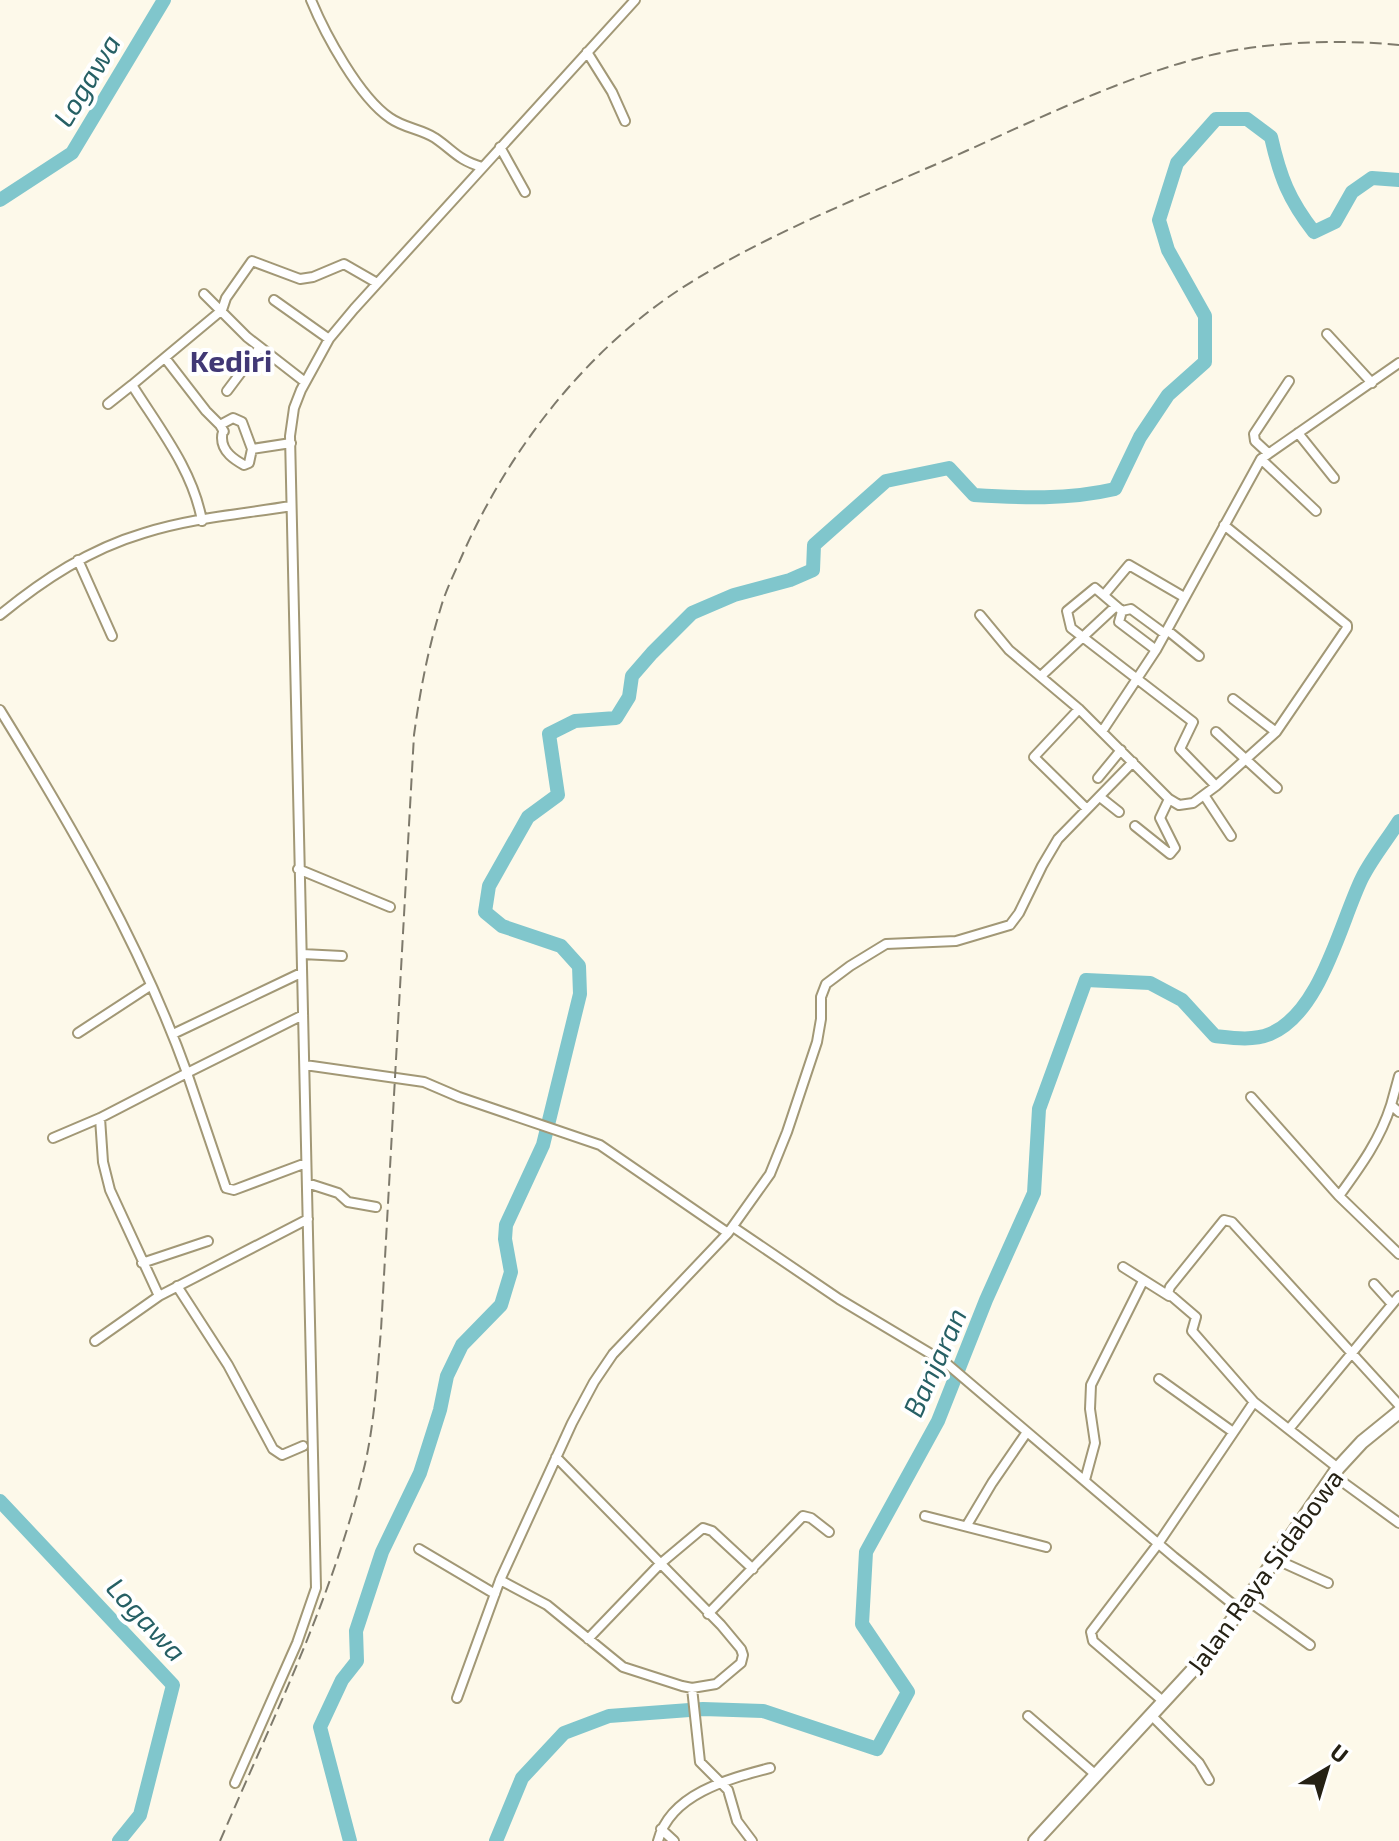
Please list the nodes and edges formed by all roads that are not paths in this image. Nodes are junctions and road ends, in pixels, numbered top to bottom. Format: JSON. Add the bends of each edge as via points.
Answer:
{"nodes":[{"id":1,"x":311,"y":0,"type":"edge"},
{"id":2,"x":635,"y":0,"type":"edge"},
{"id":3,"x":587,"y":52,"type":"junction"},
{"id":4,"x":625,"y":121,"type":"dead end"},
{"id":5,"x":500,"y":147,"type":"junction"},
{"id":6,"x":462,"y":161,"type":"junction"},
{"id":7,"x":482,"y":167,"type":"junction"},
{"id":8,"x":470,"y":180,"type":"junction"},
{"id":9,"x":525,"y":192,"type":"dead end"},
{"id":10,"x":377,"y":283,"type":"junction"},
{"id":11,"x":204,"y":294,"type":"dead end"},
{"id":12,"x":274,"y":300,"type":"dead end"},
{"id":13,"x":222,"y":310,"type":"junction"},
{"id":14,"x":1327,"y":334,"type":"dead end"},
{"id":15,"x":329,"y":339,"type":"junction"},
{"id":16,"x":260,"y":347,"type":"junction"},
{"id":17,"x":165,"y":358,"type":"junction"},
{"id":18,"x":1399,"y":363,"type":"edge"},
{"id":19,"x":1289,"y":381,"type":"dead end"},
{"id":20,"x":305,"y":382,"type":"junction"},
{"id":21,"x":1372,"y":383,"type":"junction"},
{"id":22,"x":132,"y":385,"type":"junction"},
{"id":23,"x":227,"y":391,"type":"dead end"},
{"id":24,"x":108,"y":404,"type":"dead end"},
{"id":25,"x":220,"y":425,"type":"junction"},
{"id":26,"x":1298,"y":433,"type":"junction"},
{"id":27,"x":291,"y":443,"type":"junction"},
{"id":28,"x":252,"y":449,"type":"junction"},
{"id":29,"x":1265,"y":456,"type":"junction"},
{"id":30,"x":1334,"y":478,"type":"dead end"},
{"id":31,"x":291,"y":506,"type":"junction"},
{"id":32,"x":1316,"y":511,"type":"dead end"},
{"id":33,"x":202,"y":521,"type":"junction"},
{"id":34,"x":1224,"y":525,"type":"junction"},
{"id":35,"x":78,"y":560,"type":"junction"},
{"id":36,"x":1104,"y":595,"type":"junction"},
{"id":37,"x":1184,"y":597,"type":"junction"},
{"id":38,"x":1119,"y":609,"type":"junction"},
{"id":39,"x":0,"y":615,"type":"edge"},
{"id":40,"x":980,"y":615,"type":"dead end"},
{"id":41,"x":1166,"y":632,"type":"junction"},
{"id":42,"x":112,"y":636,"type":"dead end"},
{"id":43,"x":1081,"y":637,"type":"junction"},
{"id":44,"x":1156,"y":650,"type":"junction"},
{"id":45,"x":1199,"y":656,"type":"dead end"},
{"id":46,"x":1042,"y":675,"type":"junction"},
{"id":47,"x":1138,"y":678,"type":"junction"},
{"id":48,"x":1233,"y":699,"type":"dead end"},
{"id":49,"x":1079,"y":709,"type":"junction"},
{"id":50,"x":0,"y":710,"type":"edge"},
{"id":51,"x":1103,"y":730,"type":"junction"},
{"id":52,"x":1216,"y":732,"type":"dead end"},
{"id":53,"x":1276,"y":732,"type":"junction"},
{"id":54,"x":1121,"y":750,"type":"junction"},
{"id":55,"x":1246,"y":760,"type":"junction"},
{"id":56,"x":1133,"y":762,"type":"junction"},
{"id":57,"x":1098,"y":778,"type":"dead end"},
{"id":58,"x":1216,"y":786,"type":"junction"},
{"id":59,"x":1277,"y":788,"type":"dead end"},
{"id":60,"x":1204,"y":795,"type":"junction"},
{"id":61,"x":1100,"y":797,"type":"junction"},
{"id":62,"x":1169,"y":799,"type":"junction"},
{"id":63,"x":1087,"y":809,"type":"junction"},
{"id":64,"x":1119,"y":812,"type":"dead end"},
{"id":65,"x":1135,"y":826,"type":"dead end"},
{"id":66,"x":1231,"y":836,"type":"dead end"},
{"id":67,"x":298,"y":869,"type":"junction"},
{"id":68,"x":390,"y":907,"type":"dead end"},
{"id":69,"x":302,"y":954,"type":"junction"},
{"id":70,"x":342,"y":956,"type":"dead end"},
{"id":71,"x":301,"y":973,"type":"junction"},
{"id":72,"x":150,"y":986,"type":"junction"},
{"id":73,"x":303,"y":1015,"type":"junction"},
{"id":74,"x":78,"y":1033,"type":"dead end"},
{"id":75,"x":173,"y":1034,"type":"junction"},
{"id":76,"x":305,"y":1065,"type":"junction"},
{"id":77,"x":187,"y":1073,"type":"junction"},
{"id":78,"x":1399,"y":1076,"type":"edge"},
{"id":79,"x":1251,"y":1097,"type":"dead end"},
{"id":80,"x":1395,"y":1109,"type":"edge"},
{"id":81,"x":100,"y":1118,"type":"junction"},
{"id":82,"x":53,"y":1138,"type":"dead end"},
{"id":83,"x":306,"y":1163,"type":"junction"},
{"id":84,"x":307,"y":1183,"type":"junction"},
{"id":85,"x":1339,"y":1196,"type":"junction"},
{"id":86,"x":376,"y":1207,"type":"dead end"},
{"id":87,"x":308,"y":1219,"type":"junction"},
{"id":88,"x":730,"y":1230,"type":"junction"},
{"id":89,"x":208,"y":1241,"type":"dead end"},
{"id":90,"x":1399,"y":1254,"type":"edge"},
{"id":91,"x":142,"y":1263,"type":"junction"},
{"id":92,"x":1123,"y":1267,"type":"dead end"},
{"id":93,"x":1143,"y":1281,"type":"junction"},
{"id":94,"x":1374,"y":1284,"type":"dead end"},
{"id":95,"x":177,"y":1286,"type":"junction"},
{"id":96,"x":159,"y":1296,"type":"junction"},
{"id":97,"x":1169,"y":1296,"type":"junction"},
{"id":98,"x":1399,"y":1296,"type":"edge"},
{"id":99,"x":1392,"y":1304,"type":"junction"},
{"id":100,"x":95,"y":1341,"type":"dead end"},
{"id":101,"x":1352,"y":1353,"type":"junction"},
{"id":102,"x":1159,"y":1379,"type":"dead end"},
{"id":103,"x":1254,"y":1402,"type":"junction"},
{"id":104,"x":1399,"y":1405,"type":"edge"},
{"id":105,"x":1399,"y":1412,"type":"edge"},
{"id":106,"x":1289,"y":1429,"type":"junction"},
{"id":107,"x":1027,"y":1432,"type":"junction"},
{"id":108,"x":1233,"y":1432,"type":"junction"},
{"id":109,"x":303,"y":1446,"type":"dead end"},
{"id":110,"x":556,"y":1457,"type":"junction"},
{"id":111,"x":1335,"y":1471,"type":"junction"},
{"id":112,"x":1085,"y":1480,"type":"junction"},
{"id":113,"x":925,"y":1516,"type":"dead end"},
{"id":114,"x":1399,"y":1523,"type":"edge"},
{"id":115,"x":967,"y":1525,"type":"junction"},
{"id":116,"x":829,"y":1532,"type":"dead end"},
{"id":117,"x":1158,"y":1544,"type":"junction"},
{"id":118,"x":1046,"y":1547,"type":"dead end"},
{"id":119,"x":419,"y":1549,"type":"dead end"},
{"id":120,"x":1275,"y":1559,"type":"junction"},
{"id":121,"x":660,"y":1564,"type":"junction"},
{"id":122,"x":753,"y":1569,"type":"junction"},
{"id":123,"x":500,"y":1580,"type":"junction"},
{"id":124,"x":1328,"y":1583,"type":"dead end"},
{"id":125,"x":495,"y":1594,"type":"junction"},
{"id":126,"x":1244,"y":1605,"type":"junction"},
{"id":127,"x":708,"y":1614,"type":"junction"},
{"id":128,"x":588,"y":1639,"type":"junction"},
{"id":129,"x":1310,"y":1645,"type":"dead end"},
{"id":130,"x":693,"y":1692,"type":"junction"},
{"id":131,"x":457,"y":1698,"type":"dead end"},
{"id":132,"x":1164,"y":1702,"type":"junction"},
{"id":133,"x":1151,"y":1715,"type":"junction"},
{"id":134,"x":1028,"y":1716,"type":"dead end"},
{"id":135,"x":770,"y":1768,"type":"dead end"},
{"id":136,"x":1096,"y":1775,"type":"junction"},
{"id":137,"x":1209,"y":1780,"type":"dead end"},
{"id":138,"x":720,"y":1781,"type":"junction"},
{"id":139,"x":235,"y":1783,"type":"dead end"},
{"id":140,"x":661,"y":1829,"type":"junction"},
{"id":141,"x":658,"y":1841,"type":"edge"},
{"id":142,"x":674,"y":1841,"type":"edge"},
{"id":143,"x":752,"y":1841,"type":"edge"},
{"id":144,"x":1035,"y":1841,"type":"edge"}],
"edges":[{"from":1,"to":6,"type":"street","via":[[340,57],[378,109],[398,124],[432,136]]},
{"from":2,"to":3,"type":"street"},
{"from":3,"to":4,"type":"street"},
{"from":3,"to":5,"type":"street"},
{"from":5,"to":7,"type":"street"},
{"from":5,"to":9,"type":"street"},
{"from":6,"to":7,"type":"street"},
{"from":6,"to":8,"type":"street"},
{"from":7,"to":8,"type":"street"},
{"from":8,"to":10,"type":"street"},
{"from":10,"to":13,"type":"street","via":[[344,264],[300,279],[252,261]]},
{"from":10,"to":15,"type":"street"},
{"from":11,"to":13,"type":"street"},
{"from":12,"to":15,"type":"street"},
{"from":13,"to":16,"type":"street"},
{"from":13,"to":17,"type":"street"},
{"from":14,"to":21,"type":"street"},
{"from":15,"to":20,"type":"street"},
{"from":16,"to":20,"type":"street"},
{"from":16,"to":23,"type":"street"},
{"from":17,"to":22,"type":"street"},
{"from":17,"to":25,"type":"street"},
{"from":18,"to":21,"type":"street"},
{"from":19,"to":29,"type":"street","via":[[1254,434]]},
{"from":20,"to":27,"type":"street","via":[[293,414]]},
{"from":21,"to":26,"type":"street"},
{"from":22,"to":24,"type":"street"},
{"from":22,"to":33,"type":"street","via":[[178,456],[199,501]]},
{"from":25,"to":28,"type":"street","via":[[238,419]]},
{"from":25,"to":28,"type":"street","via":[[222,443],[240,464],[249,463]]},
{"from":26,"to":29,"type":"street"},
{"from":26,"to":30,"type":"street"},
{"from":27,"to":28,"type":"street"},
{"from":27,"to":31,"type":"street"},
{"from":29,"to":32,"type":"street"},
{"from":29,"to":34,"type":"street"},
{"from":31,"to":33,"type":"street"},
{"from":31,"to":67,"type":"street"},
{"from":33,"to":35,"type":"street","via":[[142,533]]},
{"from":34,"to":37,"type":"street"},
{"from":34,"to":53,"type":"street","via":[[1347,625]]},
{"from":35,"to":39,"type":"street"},
{"from":35,"to":42,"type":"street"},
{"from":36,"to":37,"type":"street","via":[[1132,565]]},
{"from":36,"to":38,"type":"street"},
{"from":36,"to":43,"type":"street","via":[[1094,588],[1068,609],[1071,628]]},
{"from":37,"to":41,"type":"street"},
{"from":38,"to":41,"type":"street","via":[[1131,609]]},
{"from":38,"to":43,"type":"street"},
{"from":38,"to":44,"type":"street","via":[[1119,622]]},
{"from":40,"to":46,"type":"street","via":[[1009,650]]},
{"from":41,"to":44,"type":"street"},
{"from":41,"to":45,"type":"street"},
{"from":43,"to":46,"type":"street"},
{"from":43,"to":47,"type":"street"},
{"from":44,"to":47,"type":"street"},
{"from":46,"to":49,"type":"street"},
{"from":47,"to":51,"type":"street"},
{"from":47,"to":58,"type":"street","via":[[1193,722],[1180,749]]},
{"from":48,"to":53,"type":"street"},
{"from":49,"to":51,"type":"street"},
{"from":49,"to":63,"type":"street","via":[[1034,757]]},
{"from":50,"to":72,"type":"street","via":[[69,823]]},
{"from":51,"to":54,"type":"street"},
{"from":52,"to":55,"type":"street"},
{"from":53,"to":55,"type":"street"},
{"from":54,"to":56,"type":"street"},
{"from":54,"to":57,"type":"street"},
{"from":55,"to":58,"type":"street"},
{"from":55,"to":59,"type":"street"},
{"from":56,"to":61,"type":"street"},
{"from":56,"to":62,"type":"street"},
{"from":58,"to":60,"type":"street"},
{"from":60,"to":62,"type":"street","via":[[1187,805]]},
{"from":60,"to":66,"type":"street"},
{"from":61,"to":63,"type":"street"},
{"from":61,"to":64,"type":"street"},
{"from":62,"to":65,"type":"street","via":[[1160,818],[1175,848],[1170,854]]},
{"from":63,"to":88,"type":"street","via":[[1058,839],[1010,925],[956,941],[886,944],[826,984],[817,1042],[787,1132],[764,1185]]},
{"from":67,"to":68,"type":"street"},
{"from":67,"to":69,"type":"street"},
{"from":69,"to":70,"type":"street"},
{"from":69,"to":71,"type":"street"},
{"from":71,"to":73,"type":"street"},
{"from":71,"to":75,"type":"street"},
{"from":72,"to":74,"type":"street"},
{"from":72,"to":75,"type":"street"},
{"from":73,"to":76,"type":"street"},
{"from":73,"to":77,"type":"street"},
{"from":75,"to":77,"type":"street"},
{"from":76,"to":83,"type":"street"},
{"from":76,"to":88,"type":"street","via":[[424,1082],[607,1149]]},
{"from":77,"to":81,"type":"street"},
{"from":77,"to":83,"type":"street","via":[[226,1188],[234,1190]]},
{"from":78,"to":80,"type":"street"},
{"from":79,"to":85,"type":"street"},
{"from":80,"to":85,"type":"street"},
{"from":81,"to":82,"type":"street"},
{"from":81,"to":91,"type":"street","via":[[110,1190]]},
{"from":83,"to":84,"type":"street"},
{"from":84,"to":86,"type":"street","via":[[348,1202]]},
{"from":84,"to":87,"type":"street"},
{"from":85,"to":90,"type":"street"},
{"from":87,"to":95,"type":"street"},
{"from":87,"to":139,"type":"street","via":[[316,1588]]},
{"from":88,"to":107,"type":"street","via":[[946,1363]]},
{"from":88,"to":110,"type":"street","via":[[613,1354]]},
{"from":89,"to":91,"type":"street"},
{"from":91,"to":96,"type":"street"},
{"from":92,"to":93,"type":"street"},
{"from":93,"to":97,"type":"street"},
{"from":93,"to":112,"type":"street","via":[[1091,1385],[1095,1443]]},
{"from":94,"to":99,"type":"street"},
{"from":95,"to":96,"type":"street"},
{"from":95,"to":109,"type":"street","via":[[273,1449],[282,1455]]},
{"from":96,"to":100,"type":"street"},
{"from":97,"to":101,"type":"street","via":[[1170,1287],[1227,1219]]},
{"from":97,"to":103,"type":"street","via":[[1196,1317],[1192,1331]]},
{"from":98,"to":99,"type":"street"},
{"from":99,"to":101,"type":"street"},
{"from":101,"to":104,"type":"street"},
{"from":101,"to":106,"type":"street"},
{"from":102,"to":108,"type":"street"},
{"from":103,"to":106,"type":"street"},
{"from":103,"to":108,"type":"street"},
{"from":105,"to":111,"type":"highway","name":"Jalan Raya Sidabowa"},
{"from":106,"to":111,"type":"street"},
{"from":107,"to":112,"type":"street"},
{"from":107,"to":115,"type":"street"},
{"from":108,"to":117,"type":"street"},
{"from":110,"to":121,"type":"street"},
{"from":110,"to":123,"type":"street"},
{"from":111,"to":114,"type":"street"},
{"from":111,"to":120,"type":"highway","name":"Jalan Raya Sidabowa"},
{"from":112,"to":117,"type":"street"},
{"from":113,"to":115,"type":"street"},
{"from":115,"to":118,"type":"street"},
{"from":116,"to":122,"type":"street","via":[[803,1516]]},
{"from":117,"to":126,"type":"street"},
{"from":117,"to":132,"type":"street","via":[[1090,1636]]},
{"from":119,"to":125,"type":"street"},
{"from":120,"to":124,"type":"street"},
{"from":120,"to":126,"type":"highway","name":"Jalan Raya Sidabowa"},
{"from":121,"to":122,"type":"street","via":[[706,1527]]},
{"from":121,"to":127,"type":"street"},
{"from":121,"to":128,"type":"street"},
{"from":122,"to":127,"type":"street"},
{"from":123,"to":125,"type":"street"},
{"from":123,"to":128,"type":"street","via":[[547,1605]]},
{"from":125,"to":131,"type":"street"},
{"from":126,"to":129,"type":"street"},
{"from":126,"to":132,"type":"highway","name":"Jalan Raya Sidabowa"},
{"from":127,"to":130,"type":"street","via":[[741,1649],[743,1660],[721,1682]]},
{"from":128,"to":130,"type":"street","via":[[628,1669]]},
{"from":130,"to":138,"type":"street","via":[[702,1766]]},
{"from":132,"to":133,"type":"highway","name":"Jalan Raya Sidabowa"},
{"from":133,"to":136,"type":"highway","name":"Jalan Raya Sidabowa"},
{"from":133,"to":137,"type":"street"},
{"from":134,"to":136,"type":"street"},
{"from":135,"to":138,"type":"street"},
{"from":136,"to":144,"type":"highway","name":"Jalan Raya Sidabowa"},
{"from":138,"to":140,"type":"street","via":[[678,1808]]},
{"from":138,"to":143,"type":"street"},
{"from":140,"to":141,"type":"street"},
{"from":140,"to":142,"type":"street"}]}
